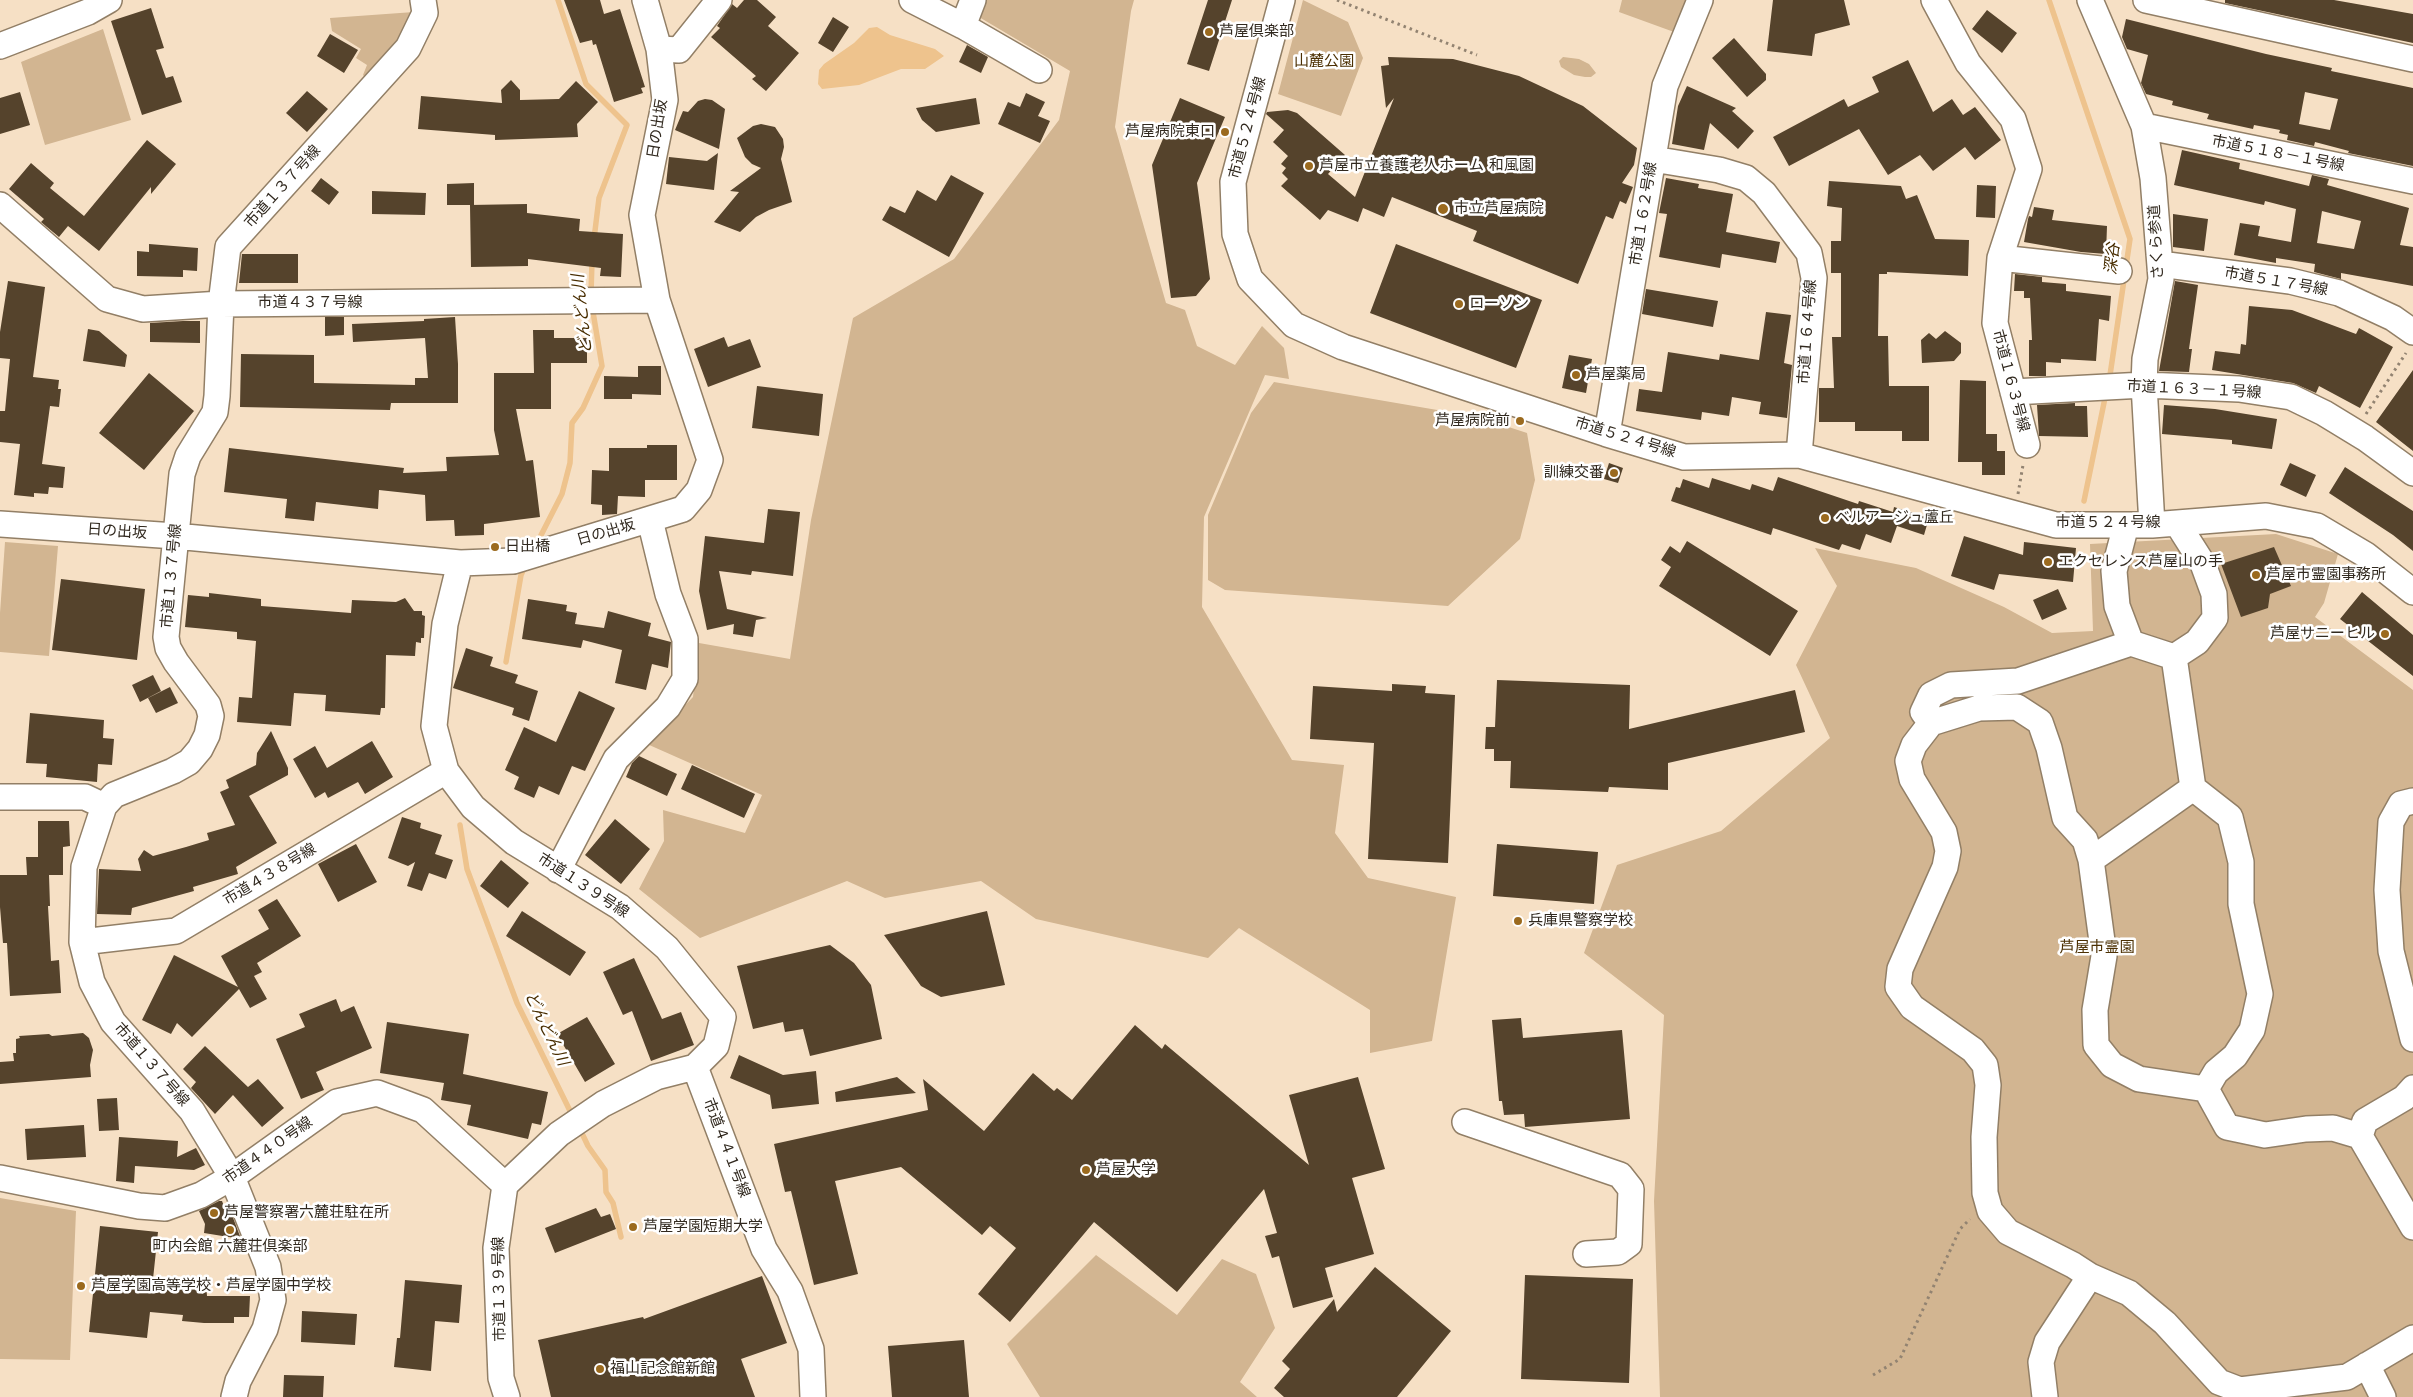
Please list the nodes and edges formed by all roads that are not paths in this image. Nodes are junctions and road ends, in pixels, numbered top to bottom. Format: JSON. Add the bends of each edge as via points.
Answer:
{"nodes":[{"id":1,"x":109,"y":0,"type":"edge"},
{"id":2,"x":423,"y":0,"type":"edge"},
{"id":3,"x":645,"y":0,"type":"edge"},
{"id":4,"x":719,"y":0,"type":"edge"},
{"id":5,"x":912,"y":0,"type":"edge"},
{"id":6,"x":973,"y":0,"type":"edge"},
{"id":7,"x":1282,"y":0,"type":"edge"},
{"id":8,"x":1700,"y":0,"type":"edge"},
{"id":9,"x":1934,"y":0,"type":"edge"},
{"id":10,"x":2090,"y":0,"type":"edge"},
{"id":11,"x":2146,"y":0,"type":"edge"},
{"id":12,"x":963,"y":26,"type":"junction"},
{"id":13,"x":0,"y":46,"type":"edge"},
{"id":14,"x":659,"y":49,"type":"junction"},
{"id":15,"x":2413,"y":59,"type":"edge"},
{"id":16,"x":1039,"y":70,"type":"dead end"},
{"id":17,"x":2144,"y":126,"type":"junction"},
{"id":18,"x":1653,"y":159,"type":"junction"},
{"id":19,"x":2413,"y":181,"type":"edge"},
{"id":20,"x":0,"y":205,"type":"edge"},
{"id":21,"x":2000,"y":258,"type":"junction"},
{"id":22,"x":2160,"y":264,"type":"junction"},
{"id":23,"x":2119,"y":271,"type":"dead end"},
{"id":24,"x":657,"y":300,"type":"junction"},
{"id":25,"x":221,"y":304,"type":"junction"},
{"id":26,"x":2410,"y":342,"type":"edge"},
{"id":27,"x":2144,"y":385,"type":"junction"},
{"id":28,"x":2013,"y":392,"type":"junction"},
{"id":29,"x":1607,"y":434,"type":"junction"},
{"id":30,"x":2027,"y":445,"type":"road end"},
{"id":31,"x":1799,"y":454,"type":"junction"},
{"id":32,"x":2413,"y":473,"type":"edge"},
{"id":33,"x":650,"y":520,"type":"junction"},
{"id":34,"x":2177,"y":523,"type":"junction"},
{"id":35,"x":0,"y":524,"type":"edge"},
{"id":36,"x":2126,"y":525,"type":"junction"},
{"id":37,"x":2152,"y":525,"type":"junction"},
{"id":38,"x":175,"y":536,"type":"junction"},
{"id":39,"x":460,"y":562,"type":"junction"},
{"id":40,"x":2413,"y":592,"type":"edge"},
{"id":41,"x":2130,"y":643,"type":"junction"},
{"id":42,"x":2174,"y":657,"type":"junction"},
{"id":43,"x":1931,"y":722,"type":"junction"},
{"id":44,"x":446,"y":771,"type":"junction"},
{"id":45,"x":2193,"y":788,"type":"junction"},
{"id":46,"x":0,"y":797,"type":"edge"},
{"id":47,"x":2413,"y":801,"type":"edge"},
{"id":48,"x":104,"y":806,"type":"junction"},
{"id":49,"x":2091,"y":860,"type":"junction"},
{"id":50,"x":558,"y":870,"type":"junction"},
{"id":51,"x":82,"y":942,"type":"junction"},
{"id":52,"x":2413,"y":1039,"type":"edge"},
{"id":53,"x":695,"y":1067,"type":"junction"},
{"id":54,"x":2413,"y":1088,"type":"edge"},
{"id":55,"x":2206,"y":1089,"type":"junction"},
{"id":56,"x":1464,"y":1122,"type":"dead end"},
{"id":57,"x":2360,"y":1136,"type":"junction"},
{"id":58,"x":232,"y":1177,"type":"junction"},
{"id":59,"x":0,"y":1178,"type":"edge"},
{"id":60,"x":505,"y":1185,"type":"junction"},
{"id":61,"x":2413,"y":1227,"type":"edge"},
{"id":62,"x":1586,"y":1254,"type":"dead end"},
{"id":63,"x":2090,"y":1276,"type":"junction"},
{"id":64,"x":2413,"y":1338,"type":"edge"},
{"id":65,"x":2367,"y":1364,"type":"junction"},
{"id":66,"x":234,"y":1397,"type":"edge"},
{"id":67,"x":507,"y":1397,"type":"edge"},
{"id":68,"x":813,"y":1397,"type":"edge"},
{"id":69,"x":2045,"y":1397,"type":"edge"},
{"id":70,"x":2383,"y":1397,"type":"edge"}],
"edges":[{"from":1,"to":13,"type":"street","via":[[88,12]]},
{"from":2,"to":25,"type":"street","name":"市道１３７号線","via":[[425,13],[408,48],[228,248]]},
{"from":3,"to":14,"type":"street","name":"日の出坂"},
{"from":4,"to":14,"type":"street","via":[[679,50]]},
{"from":5,"to":12,"type":"street"},
{"from":6,"to":12,"type":"street"},
{"from":7,"to":29,"type":"street","name":"市道５２４号線","via":[[1233,182],[1235,234],[1250,279],[1294,325],[1326,341]]},
{"from":8,"to":18,"type":"street","name":"市道１６２号線","via":[[1664,86]]},
{"from":9,"to":21,"type":"street","name":"市道１６３号線","via":[[1968,63],[2013,119],[2029,169]]},
{"from":10,"to":17,"type":"street","name":"さくら参道"},
{"from":11,"to":15,"type":"street"},
{"from":12,"to":16,"type":"street"},
{"from":14,"to":24,"type":"street","name":"日の出坂","via":[[665,100],[642,215]]},
{"from":17,"to":19,"type":"street","name":"市道５１８－１号線"},
{"from":17,"to":22,"type":"street","name":"さくら参道","via":[[2153,178]]},
{"from":18,"to":29,"type":"street","name":"市道１６２号線"},
{"from":18,"to":31,"type":"street","name":"市道１６４号線","via":[[1746,178],[1764,193],[1809,253],[1814,278]]},
{"from":20,"to":25,"type":"street","name":"市道４３７号線","via":[[106,299],[143,309]]},
{"from":21,"to":23,"type":"street"},
{"from":21,"to":28,"type":"street","name":"市道１６３号線","via":[[1995,323]]},
{"from":22,"to":26,"type":"street","name":"市道５１７号線","via":[[2290,281],[2339,293],[2393,318]]},
{"from":22,"to":27,"type":"street","name":"さくら参道","via":[[2161,279],[2145,359]]},
{"from":24,"to":25,"type":"street","name":"市道４３７号線"},
{"from":24,"to":33,"type":"street","name":"日の出坂","via":[[710,460],[700,490],[683,509]]},
{"from":25,"to":38,"type":"street","name":"市道１３７号線","via":[[214,412],[188,456],[182,474]]},
{"from":27,"to":28,"type":"street","name":"市道１６３－１号線"},
{"from":27,"to":32,"type":"street","name":"市道１６３－１号線","via":[[2239,389],[2291,397],[2324,413]]},
{"from":27,"to":37,"type":"street","name":"さくら参道"},
{"from":28,"to":30,"type":"street","name":"市道１６３号線"},
{"from":29,"to":31,"type":"street","name":"市道５２４号線","via":[[1684,457]]},
{"from":31,"to":36,"type":"street","name":"市道５２４号線","via":[[2056,525]]},
{"from":33,"to":39,"type":"street","name":"日の出坂","via":[[513,561]]},
{"from":33,"to":50,"type":"street","via":[[668,594],[685,639],[685,679],[668,707],[616,759]]},
{"from":34,"to":37,"type":"street","name":"市道５２４号線"},
{"from":34,"to":40,"type":"street","name":"市道５２４号線","via":[[2266,516],[2317,526],[2366,554]]},
{"from":34,"to":42,"type":"street","via":[[2203,564],[2214,594],[2215,618],[2197,642]]},
{"from":35,"to":38,"type":"street","name":"日の出坂"},
{"from":36,"to":37,"type":"street","name":"市道５２４号線"},
{"from":36,"to":41,"type":"street","via":[[2114,571],[2117,606]]},
{"from":38,"to":39,"type":"street","name":"日の出坂"},
{"from":38,"to":48,"type":"street","name":"市道１３７号線","via":[[166,636],[176,662],[208,705],[211,716],[207,735],[189,762],[114,795]]},
{"from":39,"to":44,"type":"street","name":"市道１３９号線","via":[[445,624],[434,726]]},
{"from":41,"to":42,"type":"street"},
{"from":41,"to":43,"type":"street","via":[[2018,681],[1951,685],[1931,696],[1924,712]]},
{"from":42,"to":45,"type":"street"},
{"from":43,"to":49,"type":"street","via":[[1979,708],[2017,707],[2040,722],[2065,818],[2085,840]]},
{"from":43,"to":63,"type":"street","via":[[1914,745],[1908,761],[1912,779],[1944,832],[1948,851],[1900,969],[1898,987],[1912,1008],[1972,1050],[1985,1065],[1988,1085],[1984,1137],[1985,1193],[1990,1211],[2008,1232],[2073,1264]]},
{"from":44,"to":50,"type":"street","name":"市道１３９号線","via":[[473,807],[514,842]]},
{"from":44,"to":51,"type":"street","name":"市道４３８号線","via":[[176,931]]},
{"from":45,"to":49,"type":"street"},
{"from":45,"to":55,"type":"street","via":[[2230,817],[2241,862],[2241,904],[2260,994],[2252,1030],[2236,1056],[2216,1072]]},
{"from":46,"to":48,"type":"street","via":[[85,797]]},
{"from":47,"to":52,"type":"street","via":[[2401,804],[2391,822],[2386,890],[2391,951]]},
{"from":48,"to":51,"type":"street","name":"市道１３７号線","via":[[84,867]]},
{"from":49,"to":55,"type":"street","via":[[2104,956],[2095,1010],[2096,1046],[2112,1065],[2138,1079]]},
{"from":50,"to":53,"type":"street","name":"市道１３９号線","via":[[620,907],[667,948],[723,1017],[716,1046]]},
{"from":51,"to":58,"type":"street","name":"市道１３７号線","via":[[92,982],[113,1022],[192,1111]]},
{"from":53,"to":60,"type":"street","via":[[656,1077],[603,1104],[559,1134]]},
{"from":53,"to":68,"type":"street","name":"市道４４１号線","via":[[764,1249],[790,1291],[811,1349]]},
{"from":54,"to":57,"type":"street","via":[[2404,1098],[2365,1121]]},
{"from":55,"to":57,"type":"street","via":[[2228,1127],[2265,1135],[2333,1128]]},
{"from":56,"to":62,"type":"street","via":[[1620,1174],[1631,1189],[1629,1244],[1618,1252]]},
{"from":57,"to":61,"type":"street"},
{"from":58,"to":59,"type":"street","name":"市道４４０号線","via":[[201,1195],[164,1208],[139,1206]]},
{"from":58,"to":60,"type":"street","name":"市道４４０号線","via":[[337,1102],[377,1093],[423,1110]]},
{"from":58,"to":66,"type":"street","name":"市道１３７号線","via":[[268,1267],[273,1300],[265,1328],[238,1381]]},
{"from":60,"to":67,"type":"street","name":"市道１３９号線","via":[[496,1248],[502,1378]]},
{"from":63,"to":65,"type":"street","via":[[2129,1293],[2165,1323],[2219,1382],[2240,1390],[2346,1377]]},
{"from":63,"to":69,"type":"street","via":[[2047,1342],[2041,1362]]},
{"from":64,"to":65,"type":"street"},
{"from":65,"to":70,"type":"street"}]}
